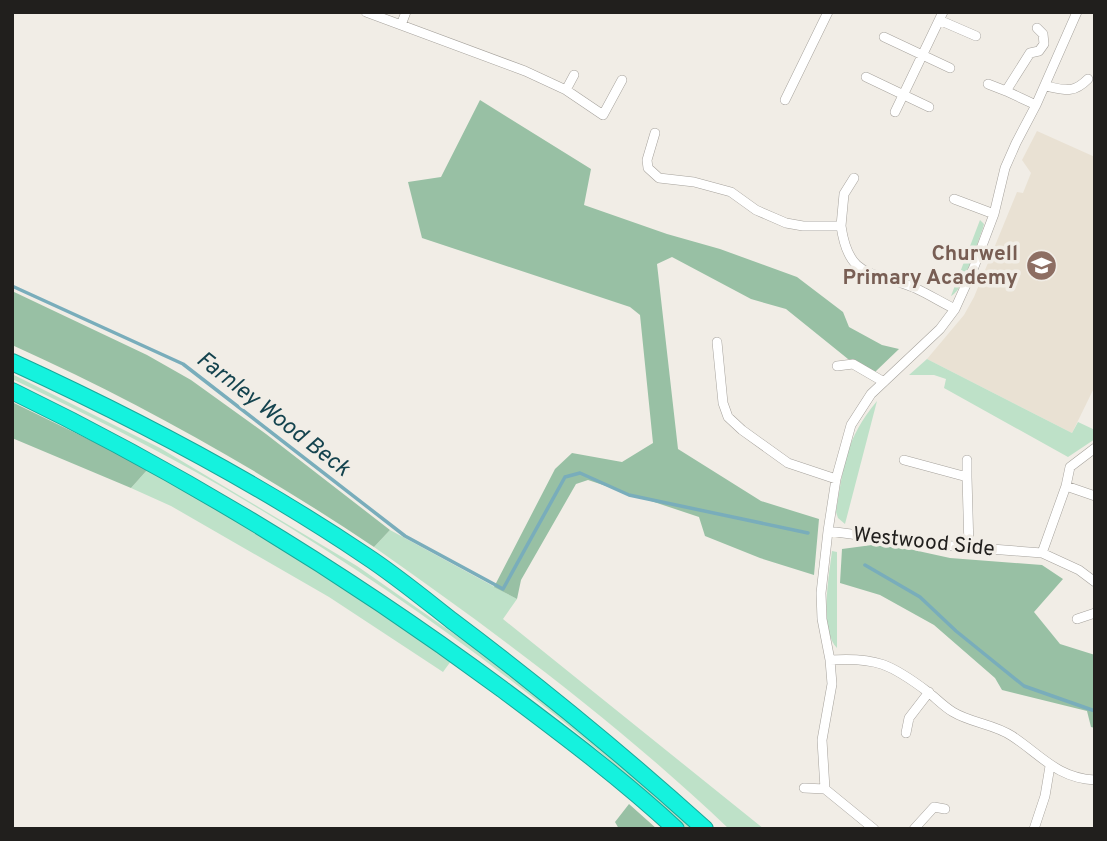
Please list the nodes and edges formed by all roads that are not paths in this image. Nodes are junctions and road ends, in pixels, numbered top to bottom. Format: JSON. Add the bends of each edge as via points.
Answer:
{"nodes":[{"id":1,"x":366,"y":12,"type":"edge"},
{"id":2,"x":405,"y":12,"type":"edge"},
{"id":3,"x":828,"y":12,"type":"edge"},
{"id":4,"x":1077,"y":12,"type":"edge"},
{"id":5,"x":941,"y":16,"type":"edge"},
{"id":6,"x":401,"y":25,"type":"junction"},
{"id":7,"x":1037,"y":28,"type":"dead end"},
{"id":8,"x":976,"y":36,"type":"dead end"},
{"id":9,"x":884,"y":37,"type":"dead end"},
{"id":10,"x":921,"y":55,"type":"junction"},
{"id":11,"x":950,"y":68,"type":"dead end"},
{"id":12,"x":574,"y":75,"type":"dead end"},
{"id":13,"x":866,"y":77,"type":"dead end"},
{"id":14,"x":1088,"y":79,"type":"dead end"},
{"id":15,"x":622,"y":80,"type":"dead end"},
{"id":16,"x":988,"y":84,"type":"dead end"},
{"id":17,"x":1046,"y":86,"type":"junction"},
{"id":18,"x":566,"y":90,"type":"junction"},
{"id":19,"x":1006,"y":91,"type":"junction"},
{"id":20,"x":903,"y":94,"type":"junction"},
{"id":21,"x":785,"y":100,"type":"dead end"},
{"id":22,"x":1036,"y":105,"type":"junction"},
{"id":23,"x":929,"y":107,"type":"dead end"},
{"id":24,"x":895,"y":112,"type":"dead end"},
{"id":25,"x":654,"y":133,"type":"dead end"},
{"id":26,"x":854,"y":178,"type":"dead end"},
{"id":27,"x":954,"y":199,"type":"dead end"},
{"id":28,"x":994,"y":214,"type":"junction"},
{"id":29,"x":841,"y":226,"type":"junction"},
{"id":30,"x":954,"y":309,"type":"junction"},
{"id":31,"x":717,"y":342,"type":"dead end"},
{"id":32,"x":12,"y":362,"type":"edge"},
{"id":33,"x":837,"y":366,"type":"dead end"},
{"id":34,"x":884,"y":382,"type":"junction"},
{"id":35,"x":12,"y":391,"type":"edge"},
{"id":36,"x":1095,"y":448,"type":"edge"},
{"id":37,"x":904,"y":460,"type":"dead end"},
{"id":38,"x":967,"y":460,"type":"dead end"},
{"id":39,"x":967,"y":477,"type":"junction"},
{"id":40,"x":836,"y":479,"type":"junction"},
{"id":41,"x":1066,"y":486,"type":"junction"},
{"id":42,"x":1095,"y":496,"type":"edge"},
{"id":43,"x":828,"y":531,"type":"junction"},
{"id":44,"x":968,"y":548,"type":"junction"},
{"id":45,"x":1042,"y":553,"type":"junction"},
{"id":46,"x":1095,"y":582,"type":"edge"},
{"id":47,"x":1095,"y":613,"type":"edge"},
{"id":48,"x":1077,"y":620,"type":"dead end"},
{"id":49,"x":830,"y":660,"type":"junction"},
{"id":50,"x":929,"y":692,"type":"junction"},
{"id":51,"x":906,"y":733,"type":"dead end"},
{"id":52,"x":1051,"y":766,"type":"junction"},
{"id":53,"x":1095,"y":780,"type":"edge"},
{"id":54,"x":804,"y":788,"type":"dead end"},
{"id":55,"x":825,"y":789,"type":"junction"},
{"id":56,"x":945,"y":809,"type":"dead end"},
{"id":57,"x":676,"y":829,"type":"edge"},
{"id":58,"x":705,"y":829,"type":"edge"},
{"id":59,"x":874,"y":829,"type":"edge"},
{"id":60,"x":914,"y":829,"type":"edge"},
{"id":61,"x":1034,"y":829,"type":"edge"}],
"edges":[{"from":1,"to":6,"type":"street"},
{"from":2,"to":6,"type":"street"},
{"from":3,"to":21,"type":"street"},
{"from":4,"to":17,"type":"street","name":"Westwood Side"},
{"from":5,"to":8,"type":"street"},
{"from":5,"to":10,"type":"street"},
{"from":6,"to":18,"type":"street"},
{"from":7,"to":19,"type":"street","via":[[1044,44],[1040,51],[1030,53]]},
{"from":9,"to":10,"type":"street"},
{"from":10,"to":11,"type":"street"},
{"from":10,"to":20,"type":"street"},
{"from":12,"to":18,"type":"street"},
{"from":13,"to":20,"type":"street"},
{"from":14,"to":17,"type":"street","via":[[1068,91]]},
{"from":15,"to":18,"type":"street","via":[[603,115]]},
{"from":16,"to":19,"type":"street"},
{"from":17,"to":22,"type":"street","name":"Westwood Side"},
{"from":19,"to":22,"type":"street"},
{"from":20,"to":23,"type":"street"},
{"from":20,"to":24,"type":"street"},
{"from":22,"to":28,"type":"street","name":"Westwood Side","via":[[1005,168]]},
{"from":25,"to":29,"type":"street","via":[[647,160],[648,168],[659,178],[731,192],[786,223]]},
{"from":26,"to":29,"type":"street","via":[[844,194]]},
{"from":27,"to":28,"type":"street"},
{"from":28,"to":30,"type":"street","name":"Westwood Side"},
{"from":29,"to":30,"type":"street","via":[[844,246],[860,269],[915,288]]},
{"from":30,"to":34,"type":"street","name":"Westwood Side","via":[[940,329]]},
{"from":31,"to":40,"type":"street","via":[[728,417],[788,463]]},
{"from":32,"to":58,"type":"highway","via":[[83,395],[281,502],[368,557],[494,650]]},
{"from":33,"to":34,"type":"street","via":[[853,364]]},
{"from":34,"to":40,"type":"street","name":"Westwood Side","via":[[851,425]]},
{"from":35,"to":57,"type":"highway","via":[[194,486],[323,565],[478,671],[599,762]]},
{"from":36,"to":41,"type":"street","via":[[1070,467]]},
{"from":37,"to":39,"type":"street"},
{"from":38,"to":39,"type":"street"},
{"from":39,"to":44,"type":"street"},
{"from":40,"to":43,"type":"street","name":"Westwood Side"},
{"from":41,"to":42,"type":"street"},
{"from":41,"to":45,"type":"street"},
{"from":43,"to":44,"type":"street","name":"Westwood Side"},
{"from":43,"to":49,"type":"street","via":[[821,593]]},
{"from":44,"to":45,"type":"street","name":"Westwood Side"},
{"from":45,"to":46,"type":"street","name":"Westwood Side"},
{"from":47,"to":48,"type":"street"},
{"from":49,"to":50,"type":"street","via":[[879,661]]},
{"from":49,"to":55,"type":"street","via":[[832,684],[822,740]]},
{"from":50,"to":51,"type":"street","via":[[909,718]]},
{"from":50,"to":52,"type":"street","via":[[954,713],[1004,731]]},
{"from":52,"to":53,"type":"street"},
{"from":52,"to":61,"type":"street"},
{"from":54,"to":55,"type":"street"},
{"from":55,"to":59,"type":"street"},
{"from":56,"to":60,"type":"street","via":[[934,807]]}]}
